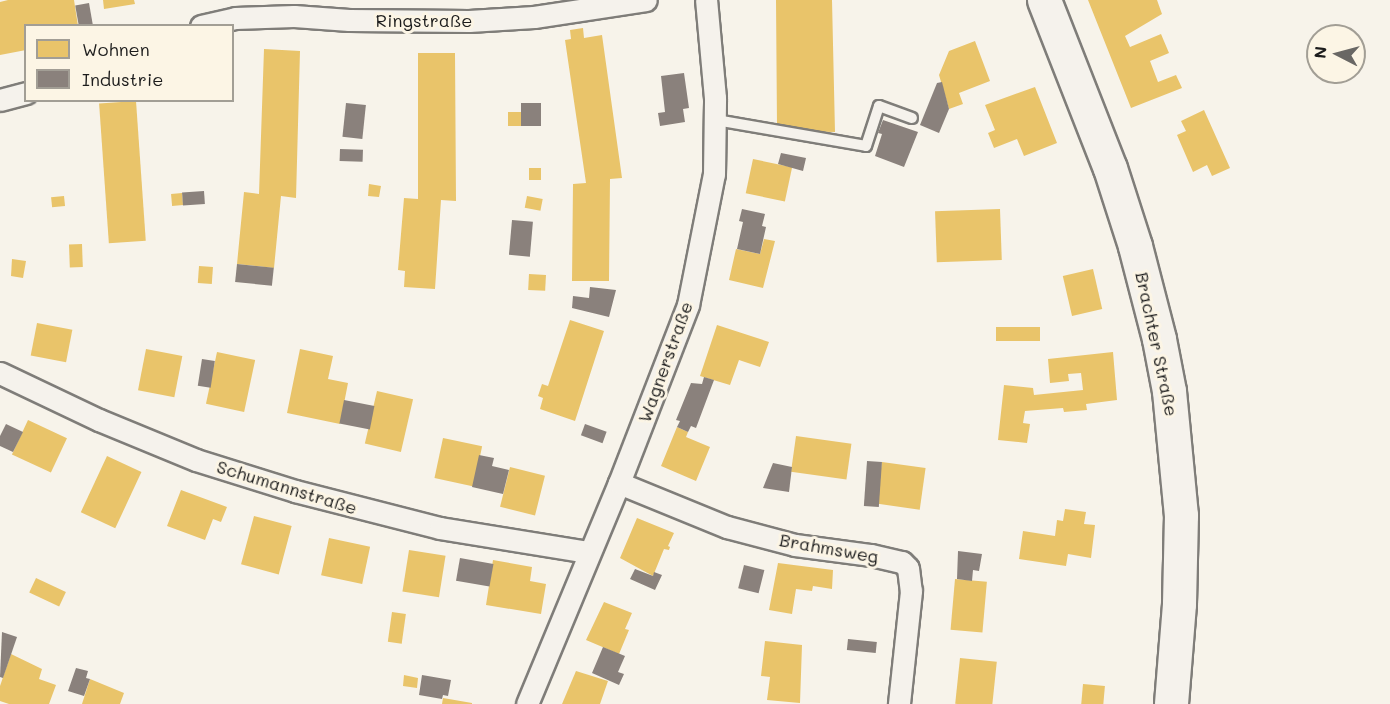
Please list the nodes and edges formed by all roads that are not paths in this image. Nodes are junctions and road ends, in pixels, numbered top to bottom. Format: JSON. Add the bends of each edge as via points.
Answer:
{"nodes":[{"id":1,"x":646,"y":0,"type":"edge"},
{"id":2,"x":706,"y":0,"type":"edge"},
{"id":3,"x":1044,"y":0,"type":"edge"},
{"id":4,"x":603,"y":3,"type":"edge"},
{"id":5,"x":210,"y":24,"type":"edge"},
{"id":6,"x":24,"y":94,"type":"edge"},
{"id":7,"x":0,"y":100,"type":"edge"},
{"id":8,"x":912,"y":118,"type":"dead end"},
{"id":9,"x":716,"y":120,"type":"junction"},
{"id":10,"x":0,"y":373,"type":"edge"},
{"id":11,"x":619,"y":483,"type":"junction"},
{"id":12,"x":589,"y":552,"type":"junction"},
{"id":13,"x":527,"y":704,"type":"edge"},
{"id":14,"x":899,"y":704,"type":"edge"},
{"id":15,"x":1172,"y":704,"type":"edge"}],
"edges":[{"from":1,"to":4,"type":"street","name":"Ringstraße"},
{"from":2,"to":9,"type":"street","name":"Wagnerstraße"},
{"from":3,"to":15,"type":"main road","name":"Brachter Straße","via":[[1132,235],[1167,380],[1181,515]]},
{"from":4,"to":5,"type":"street","name":"Ringstraße","via":[[534,17],[470,21],[294,16],[235,18]]},
{"from":6,"to":7,"type":"street"},
{"from":8,"to":9,"type":"lane","via":[[879,106],[866,146]]},
{"from":9,"to":11,"type":"street","name":"Wagnerstraße","via":[[714,174],[688,305]]},
{"from":10,"to":12,"type":"street","name":"Schumannstraße","via":[[196,460],[295,491],[440,528]]},
{"from":11,"to":12,"type":"street","name":"Wagnerstraße"},
{"from":11,"to":14,"type":"street","name":"Brahmsweg","via":[[738,530],[795,545],[902,562],[908,568],[911,591]]},
{"from":12,"to":13,"type":"street","name":"Wagnerstraße"}]}
